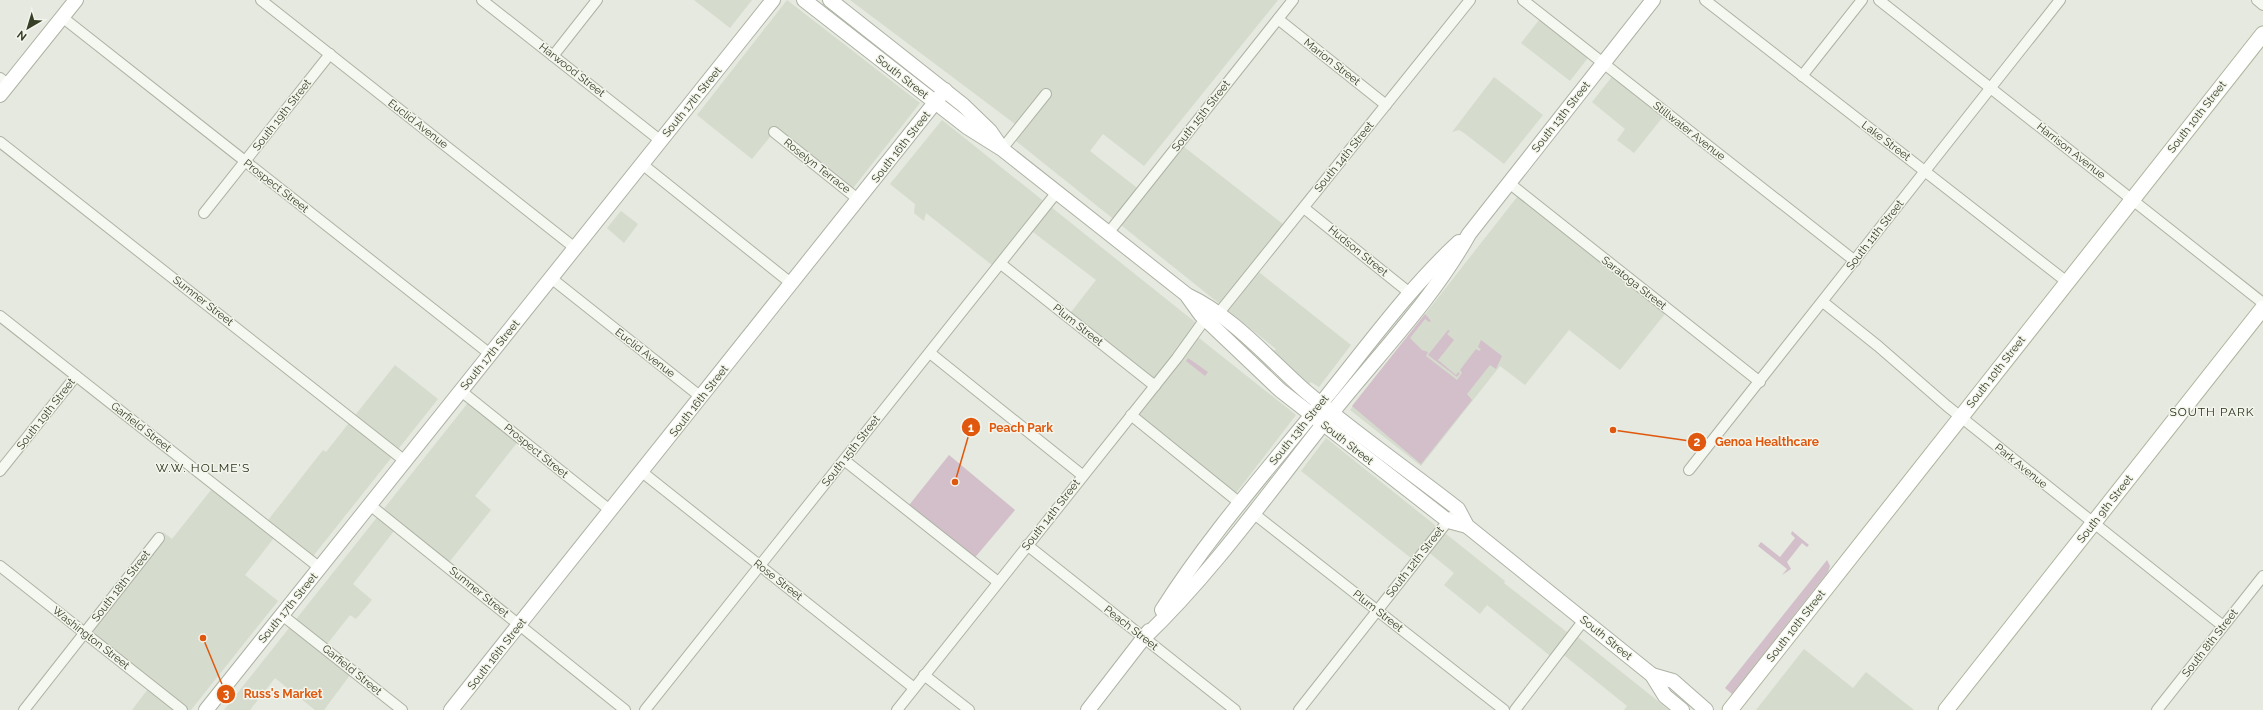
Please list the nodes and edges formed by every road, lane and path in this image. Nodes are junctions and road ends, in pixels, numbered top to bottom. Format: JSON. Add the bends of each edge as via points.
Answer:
{"nodes":[{"id":1,"x":76,"y":0,"type":"edge"},
{"id":2,"x":261,"y":0,"type":"edge"},
{"id":3,"x":482,"y":0,"type":"edge"},
{"id":4,"x":597,"y":0,"type":"edge"},
{"id":5,"x":773,"y":0,"type":"edge"},
{"id":6,"x":804,"y":0,"type":"edge"},
{"id":7,"x":830,"y":0,"type":"edge"},
{"id":8,"x":1293,"y":0,"type":"edge"},
{"id":9,"x":1470,"y":0,"type":"edge"},
{"id":10,"x":1523,"y":0,"type":"edge"},
{"id":11,"x":1653,"y":0,"type":"edge"},
{"id":12,"x":1705,"y":0,"type":"edge"},
{"id":13,"x":1862,"y":0,"type":"edge"},
{"id":14,"x":1879,"y":0,"type":"edge"},
{"id":15,"x":2060,"y":0,"type":"edge"},
{"id":16,"x":2257,"y":0,"type":"edge"},
{"id":17,"x":2263,"y":5,"type":"edge"},
{"id":18,"x":62,"y":17,"type":"junction"},
{"id":19,"x":1278,"y":19,"type":"junction"},
{"id":20,"x":2263,"y":34,"type":"edge"},
{"id":21,"x":330,"y":54,"type":"junction"},
{"id":22,"x":553,"y":56,"type":"junction"},
{"id":23,"x":1603,"y":64,"type":"junction"},
{"id":24,"x":1802,"y":76,"type":"junction"},
{"id":25,"x":3,"y":86,"type":"edge"},
{"id":26,"x":1991,"y":88,"type":"junction"},
{"id":27,"x":945,"y":90,"type":"junction"},
{"id":28,"x":1046,"y":94,"type":"dead end"},
{"id":29,"x":935,"y":103,"type":"junction"},
{"id":30,"x":1386,"y":105,"type":"junction"},
{"id":31,"x":774,"y":132,"type":"dead end"},
{"id":32,"x":661,"y":141,"type":"junction"},
{"id":33,"x":0,"y":142,"type":"edge"},
{"id":34,"x":1002,"y":149,"type":"junction"},
{"id":35,"x":245,"y":161,"type":"junction"},
{"id":36,"x":642,"y":164,"type":"junction"},
{"id":37,"x":1925,"y":171,"type":"junction"},
{"id":38,"x":1509,"y":183,"type":"junction"},
{"id":39,"x":1058,"y":192,"type":"junction"},
{"id":40,"x":2132,"y":199,"type":"junction"},
{"id":41,"x":859,"y":200,"type":"junction"},
{"id":42,"x":1304,"y":208,"type":"junction"},
{"id":43,"x":204,"y":213,"type":"dead end"},
{"id":44,"x":1109,"y":232,"type":"junction"},
{"id":45,"x":1469,"y":234,"type":"junction"},
{"id":46,"x":576,"y":248,"type":"junction"},
{"id":47,"x":1855,"y":261,"type":"junction"},
{"id":48,"x":1001,"y":264,"type":"junction"},
{"id":49,"x":551,"y":278,"type":"junction"},
{"id":50,"x":2067,"y":282,"type":"junction"},
{"id":51,"x":792,"y":284,"type":"junction"},
{"id":52,"x":1411,"y":294,"type":"junction"},
{"id":53,"x":1823,"y":302,"type":"junction"},
{"id":54,"x":2263,"y":303,"type":"edge"},
{"id":55,"x":2263,"y":308,"type":"edge"},
{"id":56,"x":0,"y":316,"type":"edge"},
{"id":57,"x":1212,"y":316,"type":"junction"},
{"id":58,"x":930,"y":353,"type":"junction"},
{"id":59,"x":490,"y":354,"type":"junction"},
{"id":60,"x":76,"y":376,"type":"junction"},
{"id":61,"x":1760,"y":382,"type":"junction"},
{"id":62,"x":1155,"y":386,"type":"junction"},
{"id":63,"x":461,"y":391,"type":"junction"},
{"id":64,"x":702,"y":397,"type":"junction"},
{"id":65,"x":1321,"y":403,"type":"junction"},
{"id":66,"x":1332,"y":412,"type":"junction"},
{"id":67,"x":1131,"y":415,"type":"junction"},
{"id":68,"x":1311,"y":415,"type":"junction"},
{"id":69,"x":1961,"y":417,"type":"junction"},
{"id":70,"x":1323,"y":424,"type":"junction"},
{"id":71,"x":844,"y":460,"type":"junction"},
{"id":72,"x":405,"y":461,"type":"junction"},
{"id":73,"x":1689,"y":470,"type":"dead end"},
{"id":74,"x":0,"y":471,"type":"edge"},
{"id":75,"x":642,"y":472,"type":"junction"},
{"id":76,"x":1082,"y":475,"type":"junction"},
{"id":77,"x":1241,"y":504,"type":"junction"},
{"id":78,"x":370,"y":505,"type":"junction"},
{"id":79,"x":1458,"y":509,"type":"junction"},
{"id":80,"x":611,"y":511,"type":"junction"},
{"id":81,"x":1253,"y":513,"type":"junction"},
{"id":82,"x":1448,"y":521,"type":"junction"},
{"id":83,"x":2094,"y":523,"type":"junction"},
{"id":84,"x":1467,"y":526,"type":"junction"},
{"id":85,"x":159,"y":538,"type":"dead end"},
{"id":86,"x":1027,"y":545,"type":"junction"},
{"id":87,"x":0,"y":566,"type":"edge"},
{"id":88,"x":760,"y":566,"type":"junction"},
{"id":89,"x":320,"y":568,"type":"junction"},
{"id":90,"x":2263,"y":576,"type":"edge"},
{"id":91,"x":998,"y":582,"type":"junction"},
{"id":92,"x":1377,"y":611,"type":"junction"},
{"id":93,"x":282,"y":615,"type":"junction"},
{"id":94,"x":1584,"y":620,"type":"junction"},
{"id":95,"x":520,"y":625,"type":"junction"},
{"id":96,"x":2223,"y":626,"type":"junction"},
{"id":97,"x":84,"y":632,"type":"junction"},
{"id":98,"x":1144,"y":638,"type":"junction"},
{"id":99,"x":924,"y":675,"type":"junction"},
{"id":100,"x":1652,"y":675,"type":"junction"},
{"id":101,"x":914,"y":688,"type":"junction"},
{"id":102,"x":24,"y":710,"type":"edge"},
{"id":103,"x":182,"y":710,"type":"edge"},
{"id":104,"x":206,"y":710,"type":"edge"},
{"id":105,"x":402,"y":710,"type":"edge"},
{"id":106,"x":451,"y":710,"type":"edge"},
{"id":107,"x":624,"y":710,"type":"edge"},
{"id":108,"x":645,"y":710,"type":"edge"},
{"id":109,"x":897,"y":710,"type":"edge"},
{"id":110,"x":969,"y":710,"type":"edge"},
{"id":111,"x":1088,"y":710,"type":"edge"},
{"id":112,"x":1235,"y":710,"type":"edge"},
{"id":113,"x":1299,"y":710,"type":"edge"},
{"id":114,"x":1504,"y":710,"type":"edge"},
{"id":115,"x":1515,"y":710,"type":"edge"},
{"id":116,"x":1682,"y":710,"type":"edge"},
{"id":117,"x":1706,"y":710,"type":"edge"},
{"id":118,"x":1730,"y":710,"type":"edge"},
{"id":119,"x":1946,"y":710,"type":"edge"},
{"id":120,"x":2157,"y":710,"type":"edge"}],
"edges":[{"from":1,"to":18,"type":"main road"},
{"from":2,"to":21,"type":"street","name":"Euclid Avenue"},
{"from":3,"to":22,"type":"street","name":"Harwood Street"},
{"from":4,"to":22,"type":"street"},
{"from":5,"to":32,"type":"main road","name":"South 17th Street"},
{"from":6,"to":29,"type":"main road","name":"South Street"},
{"from":7,"to":27,"type":"main road","name":"South Street"},
{"from":8,"to":19,"type":"street","name":"South 15th Street"},
{"from":9,"to":30,"type":"street","name":"South 14th Street"},
{"from":10,"to":23,"type":"street","name":"Stillwater Avenue"},
{"from":11,"to":23,"type":"main road","name":"South 13th Street"},
{"from":12,"to":24,"type":"street","name":"Lake Street"},
{"from":13,"to":24,"type":"street"},
{"from":14,"to":26,"type":"street","name":"Harrison Avenue"},
{"from":15,"to":26,"type":"street","name":"South 11th Street"},
{"from":16,"to":17,"type":"street"},
{"from":18,"to":25,"type":"main road"},
{"from":18,"to":35,"type":"street","name":"Prospect Street"},
{"from":19,"to":30,"type":"street","name":"Marion Street"},
{"from":19,"to":44,"type":"street","name":"South 15th Street"},
{"from":20,"to":40,"type":"main road","name":"South 10th Street"},
{"from":21,"to":35,"type":"street","name":"South 19th Street"},
{"from":21,"to":46,"type":"street","name":"Euclid Avenue"},
{"from":22,"to":32,"type":"street","name":"Harwood Street"},
{"from":23,"to":38,"type":"main road","name":"South 13th Street"},
{"from":23,"to":47,"type":"street","name":"Stillwater Avenue"},
{"from":24,"to":37,"type":"street","name":"Lake Street"},
{"from":26,"to":37,"type":"street","name":"South 11th Street"},
{"from":26,"to":40,"type":"street","name":"Harrison Avenue"},
{"from":27,"to":29,"type":"main road","name":"South 16th Street"},
{"from":27,"to":34,"type":"main road","name":"South Street","via":[[986,126]]},
{"from":28,"to":34,"type":"street"},
{"from":29,"to":34,"type":"main road","name":"South Street","via":[[985,140]]},
{"from":29,"to":41,"type":"main road","name":"South 16th Street"},
{"from":30,"to":42,"type":"street","name":"South 14th Street"},
{"from":31,"to":41,"type":"street","name":"Roselyn Terrace"},
{"from":32,"to":36,"type":"main road","name":"South 17th Street"},
{"from":33,"to":72,"type":"street","name":"Sumner Street"},
{"from":34,"to":39,"type":"main road","name":"South Street"},
{"from":35,"to":43,"type":"street","name":"South 19th Street"},
{"from":35,"to":59,"type":"street","name":"Prospect Street"},
{"from":36,"to":46,"type":"main road","name":"South 17th Street"},
{"from":36,"to":51,"type":"street"},
{"from":37,"to":47,"type":"street","name":"South 11th Street"},
{"from":37,"to":50,"type":"street","name":"Lake Street"},
{"from":38,"to":45,"type":"main road","name":"South 13th Street"},
{"from":38,"to":61,"type":"street","name":"Saratoga Street"},
{"from":39,"to":44,"type":"main road","name":"South Street"},
{"from":39,"to":48,"type":"street","name":"South 15th Street"},
{"from":40,"to":50,"type":"main road","name":"South 10th Street"},
{"from":40,"to":54,"type":"street","name":"Harrison Avenue"},
{"from":41,"to":51,"type":"main road","name":"South 16th Street"},
{"from":42,"to":52,"type":"street","name":"Hudson Street"},
{"from":42,"to":57,"type":"street","name":"South 14th Street"},
{"from":44,"to":57,"type":"main road","name":"South Street"},
{"from":45,"to":52,"type":"main road","name":"South 13th Street"},
{"from":45,"to":66,"type":"main road","name":"South 13th Street","via":[[1450,265]]},
{"from":46,"to":49,"type":"main road","name":"South 17th Street"},
{"from":47,"to":53,"type":"street","name":"South 11th Street"},
{"from":48,"to":58,"type":"street","name":"South 15th Street"},
{"from":48,"to":62,"type":"street","name":"Plum Street"},
{"from":49,"to":59,"type":"main road","name":"South 17th Street"},
{"from":49,"to":64,"type":"street","name":"Euclid Avenue"},
{"from":50,"to":69,"type":"main road","name":"South 10th Street"},
{"from":51,"to":64,"type":"main road","name":"South 16th Street"},
{"from":52,"to":65,"type":"main road","name":"South 13th Street"},
{"from":53,"to":61,"type":"street","name":"South 11th Street"},
{"from":53,"to":69,"type":"street","name":"Park Avenue"},
{"from":55,"to":83,"type":"main road","name":"South 9th Street"},
{"from":56,"to":60,"type":"street","name":"Garfield Street"},
{"from":57,"to":62,"type":"street","name":"South 14th Street"},
{"from":57,"to":65,"type":"main road","name":"South Street"},
{"from":57,"to":68,"type":"main road","name":"South Street","via":[[1262,373]]},
{"from":58,"to":71,"type":"street","name":"South 15th Street"},
{"from":58,"to":76,"type":"street"},
{"from":59,"to":63,"type":"main road","name":"South 17th Street"},
{"from":60,"to":74,"type":"street","name":"South 19th Street"},
{"from":60,"to":89,"type":"street","name":"Garfield Street"},
{"from":61,"to":73,"type":"street","name":"South 11th Street"},
{"from":62,"to":67,"type":"street","name":"South 14th Street"},
{"from":63,"to":72,"type":"main road","name":"South 17th Street"},
{"from":63,"to":80,"type":"street","name":"Prospect Street"},
{"from":64,"to":75,"type":"main road","name":"South 16th Street"},
{"from":65,"to":66,"type":"main road","name":"South Street"},
{"from":65,"to":68,"type":"main road","name":"South 13th Street"},
{"from":66,"to":70,"type":"main road","name":"South 13th Street"},
{"from":66,"to":79,"type":"main road","name":"South Street"},
{"from":67,"to":76,"type":"street","name":"South 14th Street"},
{"from":67,"to":77,"type":"street"},
{"from":68,"to":70,"type":"main road","name":"South Street"},
{"from":68,"to":77,"type":"main road","name":"South 13th Street"},
{"from":69,"to":83,"type":"street","name":"Park Avenue"},
{"from":69,"to":118,"type":"main road","name":"South 10th Street"},
{"from":70,"to":81,"type":"main road","name":"South 13th Street"},
{"from":70,"to":82,"type":"main road","name":"South Street"},
{"from":71,"to":88,"type":"street","name":"South 15th Street"},
{"from":71,"to":91,"type":"street"},
{"from":72,"to":78,"type":"main road","name":"South 17th Street"},
{"from":75,"to":80,"type":"main road","name":"South 16th Street"},
{"from":75,"to":88,"type":"street","name":"Rose Street"},
{"from":76,"to":86,"type":"street","name":"South 14th Street"},
{"from":77,"to":98,"type":"main road","name":"South 13th Street","via":[[1206,548]]},
{"from":78,"to":89,"type":"main road","name":"South 17th Street"},
{"from":78,"to":95,"type":"street","name":"Sumner Street"},
{"from":79,"to":82,"type":"street","name":"South 12th Street"},
{"from":79,"to":84,"type":"main road","name":"South Street"},
{"from":80,"to":95,"type":"main road","name":"South 16th Street"},
{"from":81,"to":92,"type":"street","name":"Plum Street"},
{"from":81,"to":98,"type":"main road","name":"South 13th Street","via":[[1166,617]]},
{"from":82,"to":84,"type":"main road","name":"South Street"},
{"from":82,"to":92,"type":"street","name":"South 12th Street"},
{"from":83,"to":96,"type":"street","name":"Park Avenue"},
{"from":83,"to":119,"type":"main road","name":"South 9th Street"},
{"from":84,"to":94,"type":"main road","name":"South Street"},
{"from":85,"to":97,"type":"street","name":"South 18th Street"},
{"from":86,"to":91,"type":"street","name":"South 14th Street"},
{"from":86,"to":98,"type":"street","name":"Peach Street"},
{"from":87,"to":97,"type":"street","name":"Washington Street"},
{"from":88,"to":101,"type":"street","name":"Rose Street"},
{"from":88,"to":108,"type":"street","name":"South 15th Street"},
{"from":89,"to":93,"type":"main road","name":"South 17th Street"},
{"from":90,"to":96,"type":"street","name":"South 8th Street"},
{"from":91,"to":99,"type":"street","name":"South 14th Street"},
{"from":92,"to":113,"type":"street","name":"South 12th Street"},
{"from":92,"to":114,"type":"street","name":"Plum Street"},
{"from":93,"to":104,"type":"main road","name":"South 17th Street"},
{"from":93,"to":105,"type":"street","name":"Garfield Street"},
{"from":94,"to":100,"type":"main road","name":"South Street"},
{"from":94,"to":115,"type":"street"},
{"from":95,"to":106,"type":"main road","name":"South 16th Street"},
{"from":95,"to":107,"type":"street","name":"Sumner Street"},
{"from":96,"to":120,"type":"street","name":"South 8th Street"},
{"from":97,"to":102,"type":"street","name":"South 18th Street"},
{"from":97,"to":103,"type":"street","name":"Washington Street"},
{"from":98,"to":111,"type":"main road","name":"South 13th Street"},
{"from":98,"to":112,"type":"street","name":"Peach Street"},
{"from":99,"to":101,"type":"street","name":"South 14th Street"},
{"from":99,"to":110,"type":"street"},
{"from":100,"to":116,"type":"main road","name":"South Street","via":[[1665,696]]},
{"from":100,"to":117,"type":"main road","name":"South Street","via":[[1673,682]]},
{"from":101,"to":109,"type":"street","name":"South 14th Street"}]}
